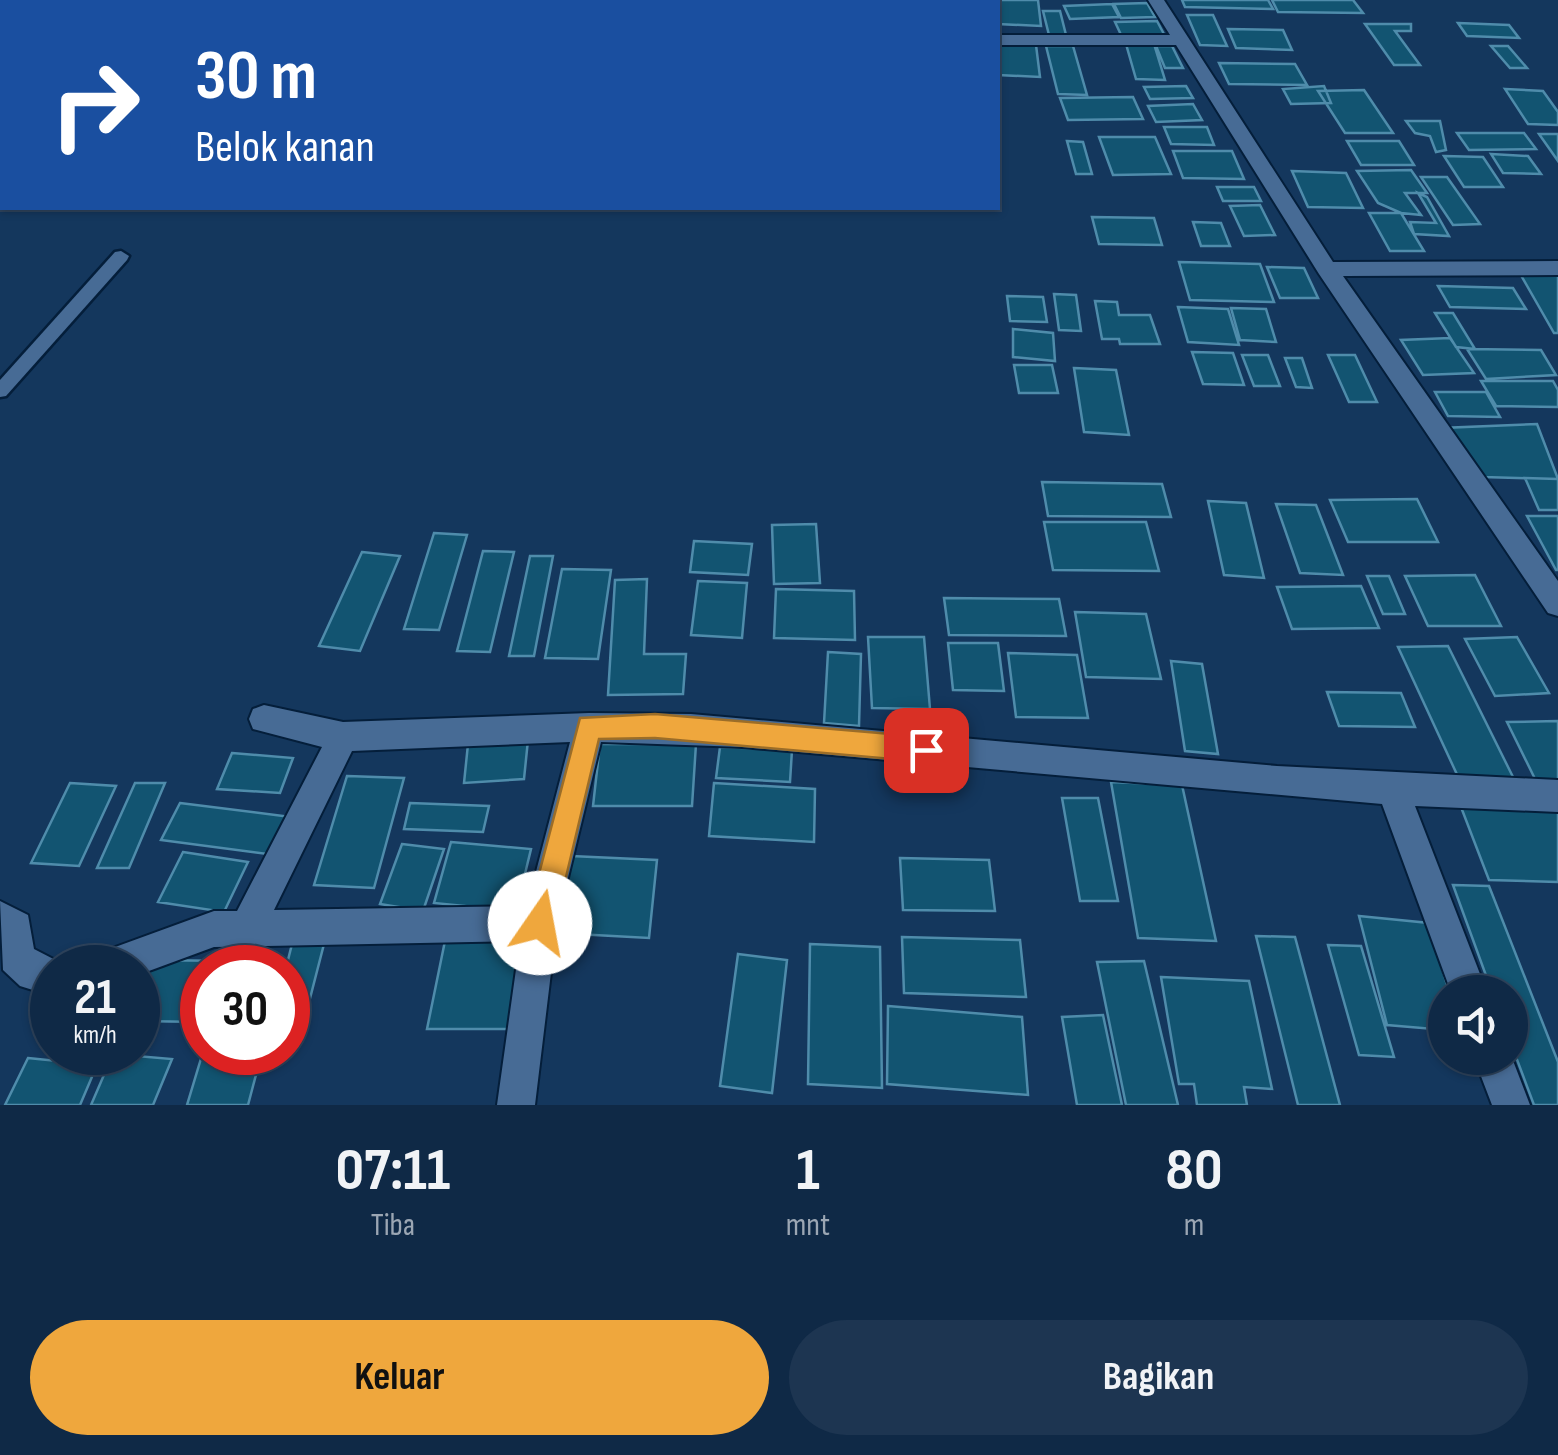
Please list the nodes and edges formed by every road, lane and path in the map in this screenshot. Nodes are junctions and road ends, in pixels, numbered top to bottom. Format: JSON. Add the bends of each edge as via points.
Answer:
{"nodes":[{"id":1,"x":1156,"y":0,"type":"edge"},
{"id":2,"x":1000,"y":40,"type":"edge"},
{"id":3,"x":1179,"y":40,"type":"junction"},
{"id":4,"x":121,"y":256,"type":"dead end"},
{"id":5,"x":1558,"y":268,"type":"edge"},
{"id":6,"x":1327,"y":270,"type":"junction"},
{"id":7,"x":0,"y":390,"type":"edge"},
{"id":8,"x":1558,"y":604,"type":"edge"},
{"id":9,"x":264,"y":719,"type":"dead end"},
{"id":10,"x":589,"y":727,"type":"junction"},
{"id":11,"x":343,"y":736,"type":"junction"},
{"id":12,"x":1392,"y":787,"type":"junction"},
{"id":13,"x":1558,"y":796,"type":"edge"},
{"id":14,"x":0,"y":918,"type":"edge"},
{"id":15,"x":540,"y":923,"type":"junction"},
{"id":16,"x":248,"y":926,"type":"junction"},
{"id":17,"x":160,"y":947,"type":"edge"},
{"id":18,"x":30,"y":969,"type":"edge"},
{"id":19,"x":1463,"y":975,"type":"edge"},
{"id":20,"x":1500,"y":1075,"type":"edge"},
{"id":21,"x":516,"y":1105,"type":"edge"},
{"id":22,"x":1511,"y":1105,"type":"edge"}],
"edges":[{"from":1,"to":3,"type":"street"},
{"from":2,"to":3,"type":"street"},
{"from":3,"to":6,"type":"street"},
{"from":4,"to":7,"type":"lane"},
{"from":5,"to":6,"type":"street"},
{"from":6,"to":8,"type":"street"},
{"from":9,"to":11,"type":"street"},
{"from":10,"to":11,"type":"street"},
{"from":10,"to":12,"type":"street","via":[[755,733]]},
{"from":10,"to":15,"type":"street"},
{"from":11,"to":16,"type":"street"},
{"from":12,"to":13,"type":"street"},
{"from":12,"to":19,"type":"street"},
{"from":14,"to":18,"type":"street","via":[[16,927],[16,957]]},
{"from":15,"to":16,"type":"street"},
{"from":15,"to":21,"type":"street"},
{"from":16,"to":17,"type":"street"},
{"from":20,"to":22,"type":"street"}]}
